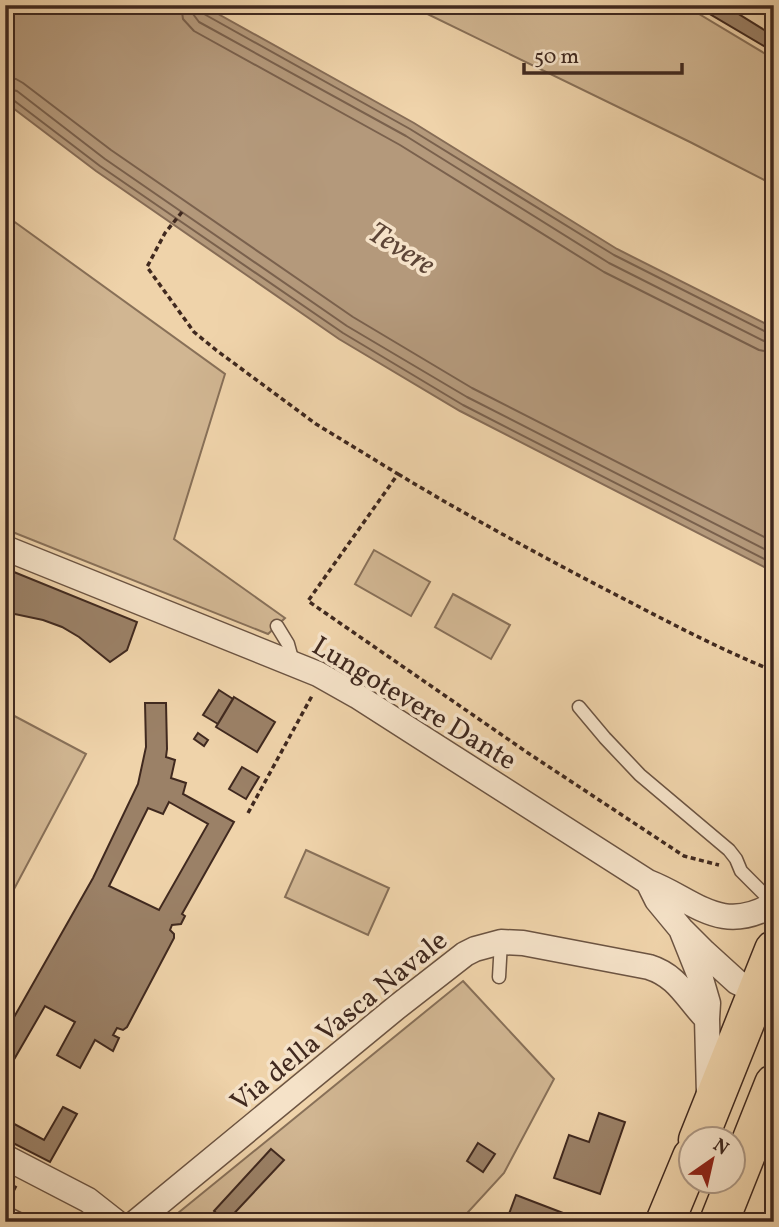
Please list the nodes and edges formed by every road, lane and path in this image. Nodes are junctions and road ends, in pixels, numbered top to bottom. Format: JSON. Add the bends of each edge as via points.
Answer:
{"nodes":[{"id":1,"x":182,"y":212,"type":"dead end"},
{"id":2,"x":398,"y":474,"type":"junction"},
{"id":3,"x":5,"y":548,"type":"edge"},
{"id":4,"x":278,"y":626,"type":"dead end"},
{"id":5,"x":293,"y":662,"type":"junction"},
{"id":6,"x":774,"y":671,"type":"edge"},
{"id":7,"x":310,"y":698,"type":"dead end"},
{"id":8,"x":579,"y":707,"type":"dead end"},
{"id":9,"x":248,"y":813,"type":"dead end"},
{"id":10,"x":741,"y":871,"type":"junction"},
{"id":11,"x":648,"y":882,"type":"junction"},
{"id":12,"x":774,"y":904,"type":"edge"},
{"id":13,"x":681,"y":929,"type":"junction"},
{"id":14,"x":501,"y":942,"type":"junction"},
{"id":15,"x":774,"y":950,"type":"edge"},
{"id":16,"x":499,"y":977,"type":"dead end"},
{"id":17,"x":757,"y":992,"type":"junction"},
{"id":18,"x":707,"y":1019,"type":"junction"},
{"id":19,"x":774,"y":1084,"type":"edge"},
{"id":20,"x":704,"y":1126,"type":"edge"},
{"id":21,"x":5,"y":1157,"type":"edge"},
{"id":22,"x":678,"y":1190,"type":"edge"},
{"id":23,"x":11,"y":1215,"type":"dead end"},
{"id":24,"x":25,"y":1222,"type":"edge"},
{"id":25,"x":116,"y":1222,"type":"edge"},
{"id":26,"x":136,"y":1222,"type":"edge"},
{"id":27,"x":665,"y":1222,"type":"edge"},
{"id":28,"x":719,"y":1222,"type":"edge"}],
"edges":[{"from":1,"to":2,"type":"path","via":[[147,267],[194,332],[316,424]]},
{"from":2,"to":6,"type":"path","via":[[576,575]]},
{"from":2,"to":10,"type":"path","via":[[308,601],[684,856]]},
{"from":3,"to":5,"type":"street","name":"Lungotevere Dante"},
{"from":4,"to":5,"type":"lane"},
{"from":5,"to":11,"type":"street","name":"Lungotevere Dante","via":[[339,685]]},
{"from":7,"to":9,"type":"path"},
{"from":8,"to":10,"type":"lane","via":[[640,775],[729,850]]},
{"from":10,"to":12,"type":"lane"},
{"from":11,"to":12,"type":"street","via":[[722,916],[750,915]]},
{"from":11,"to":13,"type":"street","name":"Lungotevere Dante"},
{"from":13,"to":17,"type":"street","via":[[731,978]]},
{"from":13,"to":18,"type":"street","via":[[708,998]]},
{"from":14,"to":16,"type":"lane"},
{"from":14,"to":18,"type":"street","name":"Via della Vasca Navale","via":[[534,944],[658,969],[673,979]]},
{"from":14,"to":26,"type":"street","name":"Via della Vasca Navale","via":[[465,954]]},
{"from":15,"to":17,"type":"main road"},
{"from":17,"to":20,"type":"main road"},
{"from":18,"to":20,"type":"street"},
{"from":19,"to":28,"type":"main road"},
{"from":21,"to":25,"type":"street","via":[[88,1200]]},
{"from":22,"to":27,"type":"main road"},
{"from":23,"to":24,"type":"lane"}]}
